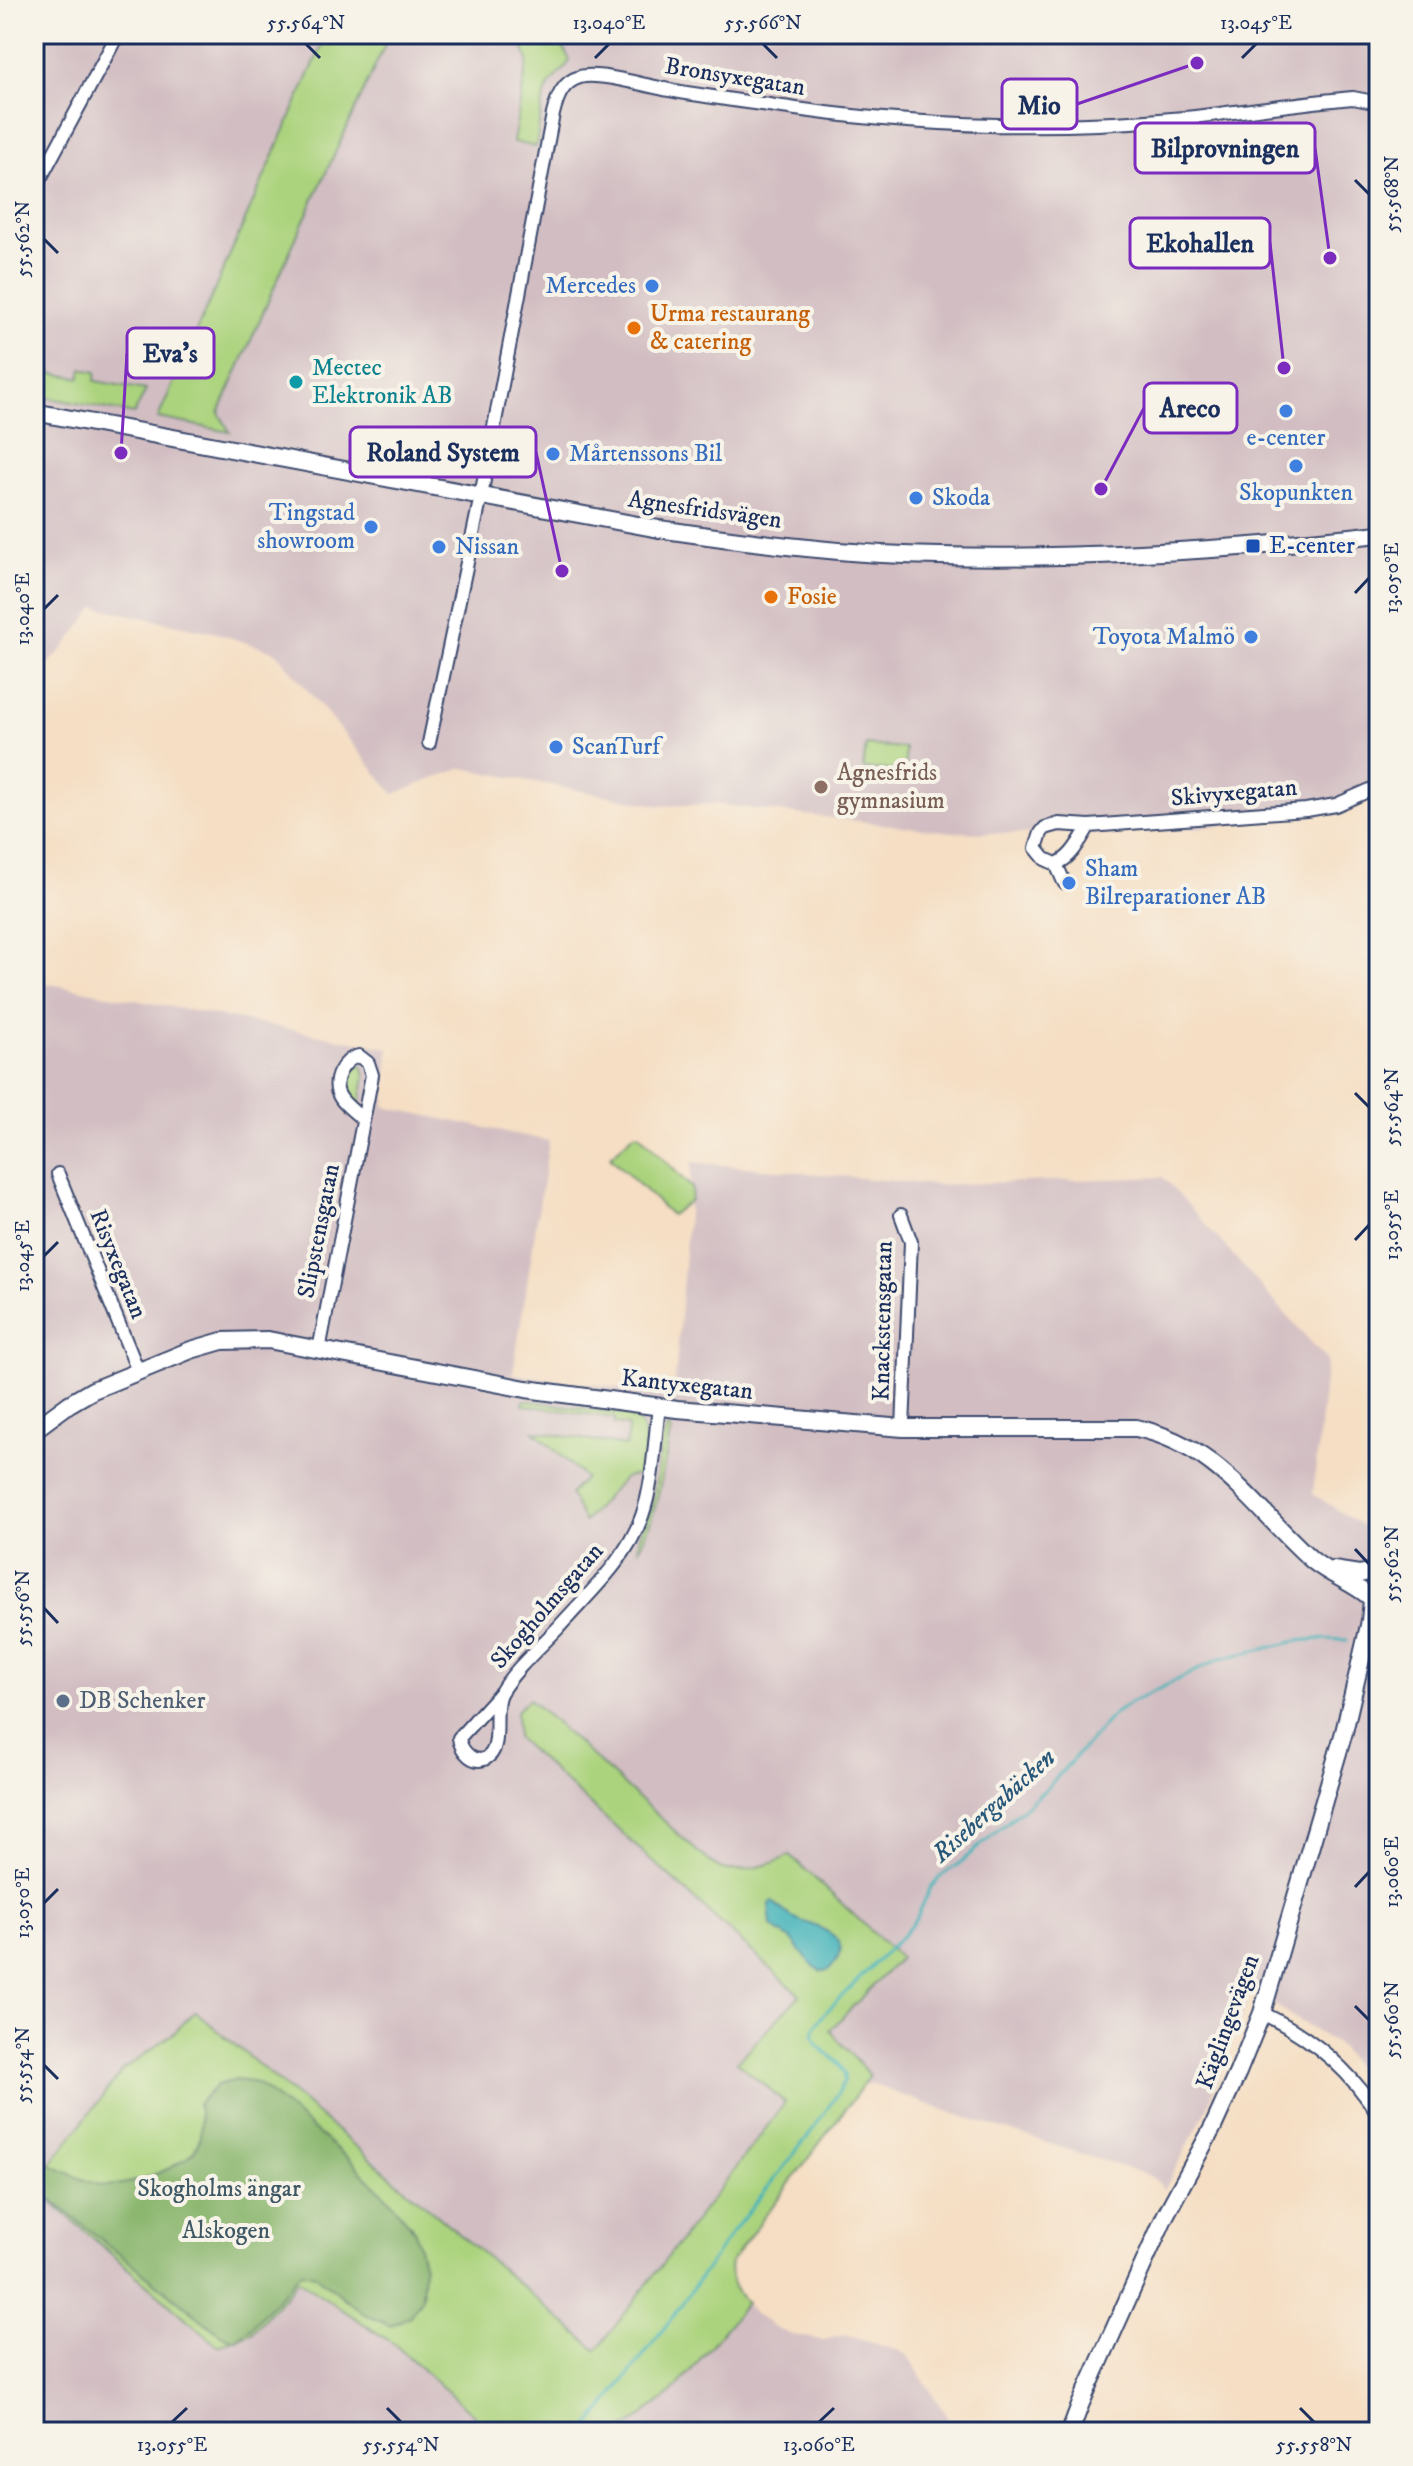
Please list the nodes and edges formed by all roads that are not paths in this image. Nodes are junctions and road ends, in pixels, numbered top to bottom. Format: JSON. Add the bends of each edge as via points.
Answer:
{"nodes":[{"id":1,"x":118,"y":34,"type":"edge"},
{"id":2,"x":1379,"y":103,"type":"edge"},
{"id":3,"x":34,"y":190,"type":"edge"},
{"id":4,"x":34,"y":412,"type":"edge"},
{"id":5,"x":481,"y":496,"type":"junction"},
{"id":6,"x":1379,"y":534,"type":"edge"},
{"id":7,"x":429,"y":743,"type":"dead end"},
{"id":8,"x":1379,"y":786,"type":"edge"},
{"id":9,"x":1089,"y":826,"type":"junction"},
{"id":10,"x":1056,"y":864,"type":"junction"},
{"id":11,"x":1064,"y":882,"type":"dead end"},
{"id":12,"x":363,"y":1120,"type":"junction"},
{"id":13,"x":58,"y":1174,"type":"dead end"},
{"id":14,"x":901,"y":1215,"type":"dead end"},
{"id":15,"x":319,"y":1350,"type":"junction"},
{"id":16,"x":138,"y":1371,"type":"junction"},
{"id":17,"x":659,"y":1407,"type":"junction"},
{"id":18,"x":903,"y":1428,"type":"junction"},
{"id":19,"x":34,"y":1430,"type":"edge"},
{"id":20,"x":1313,"y":1561,"type":"junction"},
{"id":21,"x":1379,"y":1570,"type":"edge"},
{"id":22,"x":1374,"y":1601,"type":"edge"},
{"id":23,"x":1379,"y":1630,"type":"edge"},
{"id":24,"x":499,"y":1694,"type":"junction"},
{"id":25,"x":1344,"y":1732,"type":"junction"},
{"id":26,"x":1262,"y":2013,"type":"junction"},
{"id":27,"x":1379,"y":2116,"type":"edge"},
{"id":28,"x":1122,"y":2315,"type":"junction"},
{"id":29,"x":1070,"y":2432,"type":"edge"},
{"id":30,"x":1081,"y":2432,"type":"edge"}],
"edges":[{"from":1,"to":3,"type":"street"},
{"from":2,"to":5,"type":"street","name":"Bronsyxegatan","via":[[1350,98],[1084,124],[914,121],[837,115],[578,77],[558,95],[553,114]]},
{"from":4,"to":5,"type":"main road","name":"Agnesfridsvägen"},
{"from":5,"to":6,"type":"main road","name":"Agnesfridsvägen","via":[[698,535],[885,554],[1154,553]]},
{"from":5,"to":7,"type":"street","name":"Bronsyxegatan"},
{"from":8,"to":9,"type":"street","name":"Skivyxegatan","via":[[1336,805],[1306,810]]},
{"from":9,"to":10,"type":"street"},
{"from":9,"to":10,"type":"street","name":"Skivyxegatan","via":[[1045,828],[1036,848]]},
{"from":10,"to":11,"type":"street","name":"Skivyxegatan"},
{"from":12,"to":12,"type":"street","name":"Slipstensgatan","via":[[372,1075],[359,1056],[341,1068],[337,1089]]},
{"from":12,"to":15,"type":"street","name":"Slipstensgatan"},
{"from":13,"to":16,"type":"street","name":"Risyxegatan"},
{"from":14,"to":18,"type":"street","name":"Knackstensgatan","via":[[911,1242]]},
{"from":15,"to":16,"type":"main road","name":"Kantyxegatan","via":[[268,1340],[222,1341]]},
{"from":15,"to":17,"type":"main road","name":"Kantyxegatan","via":[[526,1389]]},
{"from":16,"to":19,"type":"main road","name":"Kantyxegatan","via":[[93,1390]]},
{"from":17,"to":18,"type":"main road","name":"Kantyxegatan"},
{"from":17,"to":24,"type":"street","name":"Skogholmsgatan","via":[[646,1502],[637,1528],[615,1565]]},
{"from":18,"to":20,"type":"main road","name":"Kantyxegatan","via":[[1153,1431],[1211,1462]]},
{"from":20,"to":21,"type":"main road","name":"Kantyxegatan","via":[[1347,1573]]},
{"from":20,"to":22,"type":"main road","name":"Kantyxegatan"},
{"from":21,"to":22,"type":"main road","name":"Käglingevägen","via":[[1369,1584]]},
{"from":22,"to":25,"type":"main road","name":"Käglingevägen"},
{"from":23,"to":25,"type":"main road","name":"Käglingevägen"},
{"from":24,"to":24,"type":"street","name":"Skogholmsgatan","via":[[494,1748],[484,1759],[472,1758],[459,1738]]},
{"from":25,"to":26,"type":"main road","name":"Käglingevägen"},
{"from":26,"to":27,"type":"street","via":[[1331,2058]]},
{"from":26,"to":28,"type":"main road","name":"Käglingevägen"},
{"from":28,"to":29,"type":"main road","name":"Käglingevägen"},
{"from":28,"to":30,"type":"main road","name":"Käglingevägen"}]}
